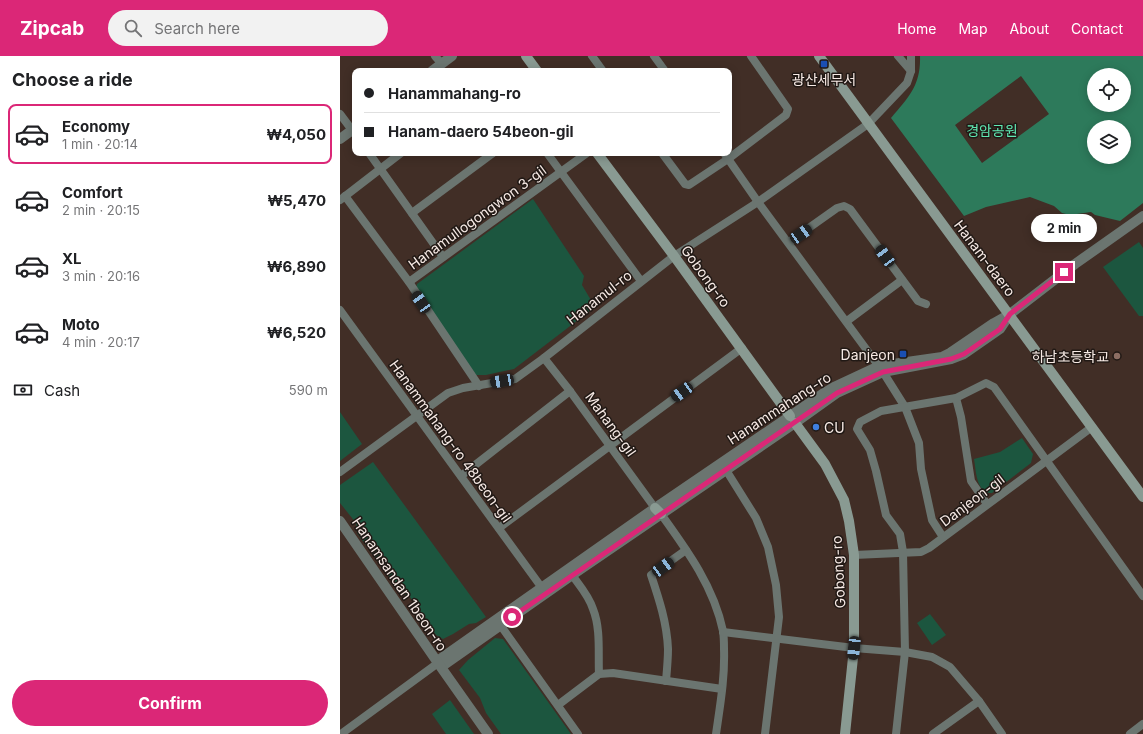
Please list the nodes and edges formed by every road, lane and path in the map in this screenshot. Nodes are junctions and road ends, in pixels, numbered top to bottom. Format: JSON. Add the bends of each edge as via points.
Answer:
{"nodes":[{"id":1,"x":452,"y":56,"type":"edge"},
{"id":2,"x":526,"y":56,"type":"edge"},
{"id":3,"x":592,"y":56,"type":"edge"},
{"id":4,"x":654,"y":56,"type":"edge"},
{"id":5,"x":751,"y":56,"type":"edge"},
{"id":6,"x":819,"y":56,"type":"edge"},
{"id":7,"x":898,"y":56,"type":"edge"},
{"id":8,"x":911,"y":56,"type":"edge"},
{"id":9,"x":438,"y":60,"type":"edge"},
{"id":10,"x":535,"y":68,"type":"edge"},
{"id":11,"x":601,"y":68,"type":"edge"},
{"id":12,"x":663,"y":68,"type":"edge"},
{"id":13,"x":911,"y":72,"type":"junction"},
{"id":14,"x":340,"y":114,"type":"edge"},
{"id":15,"x":868,"y":124,"type":"junction"},
{"id":16,"x":352,"y":129,"type":"edge"},
{"id":17,"x":352,"y":132,"type":"edge"},
{"id":18,"x":340,"y":139,"type":"edge"},
{"id":19,"x":732,"y":152,"type":"edge"},
{"id":20,"x":371,"y":156,"type":"edge"},
{"id":21,"x":397,"y":156,"type":"edge"},
{"id":22,"x":489,"y":156,"type":"edge"},
{"id":23,"x":549,"y":156,"type":"edge"},
{"id":24,"x":583,"y":156,"type":"edge"},
{"id":25,"x":599,"y":156,"type":"edge"},
{"id":26,"x":664,"y":156,"type":"edge"},
{"id":27,"x":726,"y":156,"type":"edge"},
{"id":28,"x":380,"y":169,"type":"junction"},
{"id":29,"x":561,"y":172,"type":"junction"},
{"id":30,"x":342,"y":198,"type":"edge"},
{"id":31,"x":758,"y":202,"type":"junction"},
{"id":32,"x":412,"y":213,"type":"junction"},
{"id":33,"x":1143,"y":216,"type":"edge"},
{"id":34,"x":789,"y":242,"type":"junction"},
{"id":35,"x":674,"y":256,"type":"junction"},
{"id":36,"x":443,"y":257,"type":"junction"},
{"id":37,"x":902,"y":280,"type":"junction"},
{"id":38,"x":641,"y":281,"type":"junction"},
{"id":39,"x":409,"y":282,"type":"junction"},
{"id":40,"x":926,"y":304,"type":"dead end"},
{"id":41,"x":340,"y":310,"type":"edge"},
{"id":42,"x":1010,"y":314,"type":"junction"},
{"id":43,"x":847,"y":321,"type":"junction"},
{"id":44,"x":742,"y":348,"type":"junction"},
{"id":45,"x":544,"y":358,"type":"junction"},
{"id":46,"x":881,"y":369,"type":"junction"},
{"id":47,"x":479,"y":386,"type":"junction"},
{"id":48,"x":570,"y":391,"type":"junction"},
{"id":49,"x":956,"y":398,"type":"junction"},
{"id":50,"x":905,"y":407,"type":"junction"},
{"id":51,"x":416,"y":416,"type":"junction"},
{"id":52,"x":793,"y":419,"type":"junction"},
{"id":53,"x":1092,"y":428,"type":"junction"},
{"id":54,"x":610,"y":445,"type":"junction"},
{"id":55,"x":1047,"y":460,"type":"junction"},
{"id":56,"x":726,"y":470,"type":"junction"},
{"id":57,"x":340,"y":472,"type":"edge"},
{"id":58,"x":460,"y":476,"type":"junction"},
{"id":59,"x":1143,"y":497,"type":"edge"},
{"id":60,"x":987,"y":504,"type":"junction"},
{"id":61,"x":658,"y":511,"type":"junction"},
{"id":62,"x":340,"y":521,"type":"edge"},
{"id":63,"x":499,"y":528,"type":"junction"},
{"id":64,"x":943,"y":537,"type":"junction"},
{"id":65,"x":686,"y":550,"type":"junction"},
{"id":66,"x":903,"y":552,"type":"junction"},
{"id":67,"x":854,"y":555,"type":"junction"},
{"id":68,"x":572,"y":575,"type":"junction"},
{"id":69,"x":542,"y":588,"type":"junction"},
{"id":70,"x":1143,"y":596,"type":"edge"},
{"id":71,"x":500,"y":626,"type":"junction"},
{"id":72,"x":723,"y":632,"type":"junction"},
{"id":73,"x":777,"y":638,"type":"junction"},
{"id":74,"x":854,"y":648,"type":"junction"},
{"id":75,"x":905,"y":652,"type":"junction"},
{"id":76,"x":438,"y":664,"type":"junction"},
{"id":77,"x":598,"y":674,"type":"junction"},
{"id":78,"x":666,"y":681,"type":"junction"},
{"id":79,"x":722,"y":689,"type":"junction"},
{"id":80,"x":978,"y":701,"type":"junction"},
{"id":81,"x":558,"y":705,"type":"junction"},
{"id":82,"x":1143,"y":724,"type":"edge"},
{"id":83,"x":341,"y":734,"type":"edge"},
{"id":84,"x":488,"y":734,"type":"edge"},
{"id":85,"x":578,"y":734,"type":"edge"},
{"id":86,"x":716,"y":734,"type":"edge"},
{"id":87,"x":765,"y":734,"type":"edge"},
{"id":88,"x":845,"y":734,"type":"edge"},
{"id":89,"x":896,"y":734,"type":"edge"},
{"id":90,"x":934,"y":734,"type":"edge"},
{"id":91,"x":1002,"y":734,"type":"edge"},
{"id":92,"x":1130,"y":734,"type":"edge"}],
"edges":[{"from":1,"to":9,"type":"street"},
{"from":2,"to":10,"type":"main road"},
{"from":3,"to":11,"type":"street"},
{"from":4,"to":12,"type":"street"},
{"from":5,"to":19,"type":"street","via":[[788,112]]},
{"from":6,"to":15,"type":"main road","name":"Hanam-daero"},
{"from":7,"to":13,"type":"street"},
{"from":8,"to":13,"type":"street"},
{"from":13,"to":15,"type":"street","name":"Hanamul-ro","via":[[907,83]]},
{"from":14,"to":16,"type":"street"},
{"from":15,"to":31,"type":"street","name":"Hanamul-ro"},
{"from":15,"to":42,"type":"main road","name":"Hanam-daero"},
{"from":17,"to":18,"type":"street"},
{"from":20,"to":28,"type":"street"},
{"from":21,"to":28,"type":"street"},
{"from":22,"to":32,"type":"street"},
{"from":23,"to":29,"type":"street"},
{"from":24,"to":29,"type":"street","name":"Hanamullogongwon 3-gil"},
{"from":25,"to":35,"type":"main road","name":"Gobong-ro"},
{"from":26,"to":27,"type":"street","via":[[685,184],[689,185]]},
{"from":27,"to":31,"type":"street"},
{"from":28,"to":30,"type":"street"},
{"from":28,"to":32,"type":"street"},
{"from":29,"to":36,"type":"street","name":"Hanamullogongwon 3-gil"},
{"from":29,"to":38,"type":"street"},
{"from":30,"to":39,"type":"street"},
{"from":31,"to":34,"type":"street"},
{"from":31,"to":35,"type":"street","name":"Hanamul-ro"},
{"from":32,"to":36,"type":"street"},
{"from":33,"to":42,"type":"street","name":"Hanammahang-ro"},
{"from":34,"to":37,"type":"street","via":[[837,208],[844,206],[850,209]]},
{"from":34,"to":43,"type":"street"},
{"from":35,"to":38,"type":"street","name":"Hanamul-ro"},
{"from":35,"to":44,"type":"main road","name":"Gobong-ro"},
{"from":36,"to":39,"type":"street","name":"Hanamullogongwon 3-gil"},
{"from":37,"to":40,"type":"street","via":[[918,301]]},
{"from":37,"to":43,"type":"street"},
{"from":38,"to":45,"type":"street","name":"Hanamul-ro"},
{"from":39,"to":47,"type":"street"},
{"from":41,"to":51,"type":"street","name":"Hanammahang-ro 48beon-gil"},
{"from":42,"to":46,"type":"street","name":"Hanammahang-ro","via":[[942,357]]},
{"from":42,"to":53,"type":"main road","name":"Hanam-daero"},
{"from":43,"to":46,"type":"street"},
{"from":44,"to":52,"type":"main road","name":"Gobong-ro"},
{"from":44,"to":54,"type":"street"},
{"from":45,"to":47,"type":"street","name":"Hanamul-ro","via":[[515,379]]},
{"from":45,"to":48,"type":"street","name":"Mahang-gil"},
{"from":46,"to":50,"type":"street"},
{"from":46,"to":52,"type":"street","name":"Hanammahang-ro","via":[[834,387]]},
{"from":47,"to":51,"type":"street","name":"Hanamul-ro","via":[[448,393]]},
{"from":48,"to":54,"type":"street","name":"Mahang-gil"},
{"from":48,"to":58,"type":"street"},
{"from":49,"to":50,"type":"street"},
{"from":49,"to":55,"type":"street","via":[[986,383],[994,387]]},
{"from":49,"to":60,"type":"street","via":[[971,481]]},
{"from":50,"to":64,"type":"street","via":[[920,443],[921,469],[932,520]]},
{"from":50,"to":66,"type":"street","via":[[881,411],[860,422],[857,429],[870,450],[886,515],[900,534]]},
{"from":51,"to":57,"type":"street","name":"Hanamul-ro"},
{"from":51,"to":58,"type":"street","name":"Hanammahang-ro 48beon-gil"},
{"from":52,"to":56,"type":"street","name":"Hanammahang-ro"},
{"from":52,"to":61,"type":"street","name":"Hanammahang-ro"},
{"from":52,"to":67,"type":"main road","name":"Gobong-ro","via":[[825,464],[844,500]]},
{"from":53,"to":55,"type":"street","name":"Danjeon-gil"},
{"from":53,"to":59,"type":"main road","name":"Hanam-daero"},
{"from":54,"to":61,"type":"street","name":"Mahang-gil"},
{"from":54,"to":63,"type":"street"},
{"from":55,"to":60,"type":"street","name":"Danjeon-gil"},
{"from":55,"to":70,"type":"street"},
{"from":56,"to":61,"type":"street","name":"Hanammahang-ro"},
{"from":56,"to":73,"type":"street","via":[[756,518],[768,547],[776,585],[779,617]]},
{"from":58,"to":63,"type":"street","name":"Hanammahang-ro 48beon-gil"},
{"from":60,"to":64,"type":"street","name":"Danjeon-gil"},
{"from":61,"to":65,"type":"street","name":"Mahang-gil"},
{"from":61,"to":68,"type":"street","name":"Hanammahang-ro"},
{"from":61,"to":69,"type":"street","name":"Hanammahang-ro"},
{"from":62,"to":76,"type":"street","name":"Hanamsandan 1beon-ro"},
{"from":63,"to":69,"type":"street","name":"Hanammahang-ro 48beon-gil"},
{"from":64,"to":66,"type":"street","name":"Danjeon-gil","via":[[921,552]]},
{"from":65,"to":72,"type":"street","name":"Mahang-gil","via":[[705,581]]},
{"from":65,"to":78,"type":"street","via":[[651,575],[666,625]]},
{"from":66,"to":67,"type":"street","name":"Danjeon-gil"},
{"from":66,"to":75,"type":"street"},
{"from":67,"to":74,"type":"main road","name":"Gobong-ro"},
{"from":68,"to":71,"type":"street","name":"Hanammahang-ro"},
{"from":68,"to":77,"type":"street","via":[[586,593],[597,623]]},
{"from":69,"to":76,"type":"street","name":"Hanammahang-ro","via":[[440,659]]},
{"from":71,"to":76,"type":"street","name":"Hanammahang-ro","via":[[444,664]]},
{"from":71,"to":81,"type":"street"},
{"from":72,"to":73,"type":"street"},
{"from":72,"to":79,"type":"street","name":"Mahang-gil","via":[[725,666]]},
{"from":73,"to":74,"type":"street"},
{"from":73,"to":87,"type":"street"},
{"from":74,"to":75,"type":"street"},
{"from":74,"to":88,"type":"main road","name":"Gobong-ro"},
{"from":75,"to":80,"type":"street","via":[[932,657],[950,667]]},
{"from":75,"to":89,"type":"street"},
{"from":76,"to":83,"type":"street","name":"Hanamsandan 1beon-ro"},
{"from":76,"to":84,"type":"street","name":"Hanamsandan 1beon-ro"},
{"from":77,"to":78,"type":"street"},
{"from":77,"to":81,"type":"street"},
{"from":78,"to":79,"type":"street"},
{"from":79,"to":86,"type":"street","name":"Mahang-gil"},
{"from":80,"to":90,"type":"street"},
{"from":80,"to":91,"type":"street"},
{"from":81,"to":85,"type":"street"},
{"from":82,"to":92,"type":"street"}]}
